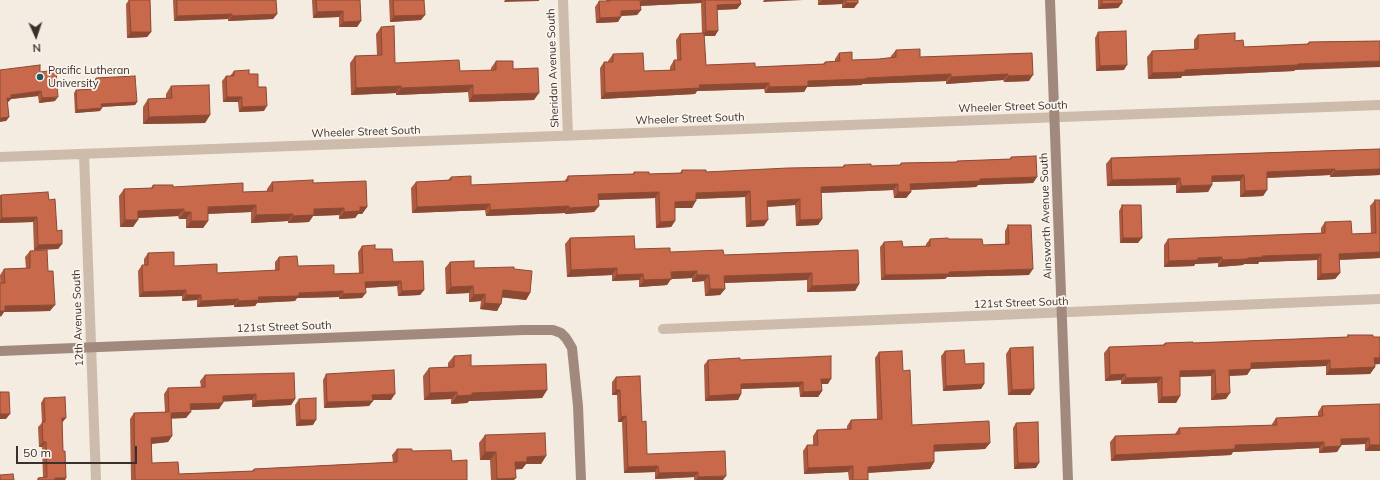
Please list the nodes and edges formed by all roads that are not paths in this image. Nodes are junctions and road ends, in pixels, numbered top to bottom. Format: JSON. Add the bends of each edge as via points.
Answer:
{"nodes":[{"id":1,"x":563,"y":0,"type":"edge"},
{"id":2,"x":1050,"y":0,"type":"edge"},
{"id":3,"x":1380,"y":105,"type":"edge"},
{"id":4,"x":1054,"y":118,"type":"junction"},
{"id":5,"x":568,"y":136,"type":"junction"},
{"id":6,"x":84,"y":154,"type":"junction"},
{"id":7,"x":0,"y":158,"type":"edge"},
{"id":8,"x":1380,"y":299,"type":"edge"},
{"id":9,"x":1062,"y":313,"type":"junction"},
{"id":10,"x":663,"y":329,"type":"dead end"},
{"id":11,"x":91,"y":348,"type":"junction"},
{"id":12,"x":0,"y":351,"type":"edge"},
{"id":13,"x":96,"y":480,"type":"edge"},
{"id":14,"x":581,"y":480,"type":"edge"},
{"id":15,"x":1068,"y":480,"type":"edge"}],
"edges":[{"from":1,"to":5,"type":"street","name":"Sheridan Avenue South"},
{"from":2,"to":4,"type":"street","name":"Ainsworth Avenue South"},
{"from":3,"to":4,"type":"street","name":"Wheeler Street South"},
{"from":4,"to":5,"type":"street","name":"Wheeler Street South"},
{"from":4,"to":9,"type":"street","name":"Ainsworth Avenue South"},
{"from":5,"to":6,"type":"street","name":"Wheeler Street South"},
{"from":6,"to":7,"type":"street","name":"Wheeler Street South"},
{"from":6,"to":11,"type":"street","name":"12th Avenue South"},
{"from":8,"to":9,"type":"street","name":"121st Street South"},
{"from":9,"to":10,"type":"street","name":"121st Street South"},
{"from":9,"to":15,"type":"street","name":"Ainsworth Avenue South"},
{"from":11,"to":12,"type":"street","name":"121st Street South"},
{"from":11,"to":13,"type":"street","name":"12th Avenue South"},
{"from":11,"to":14,"type":"street","name":"121st Street South","via":[[553,330],[561,333],[572,348]]}]}
